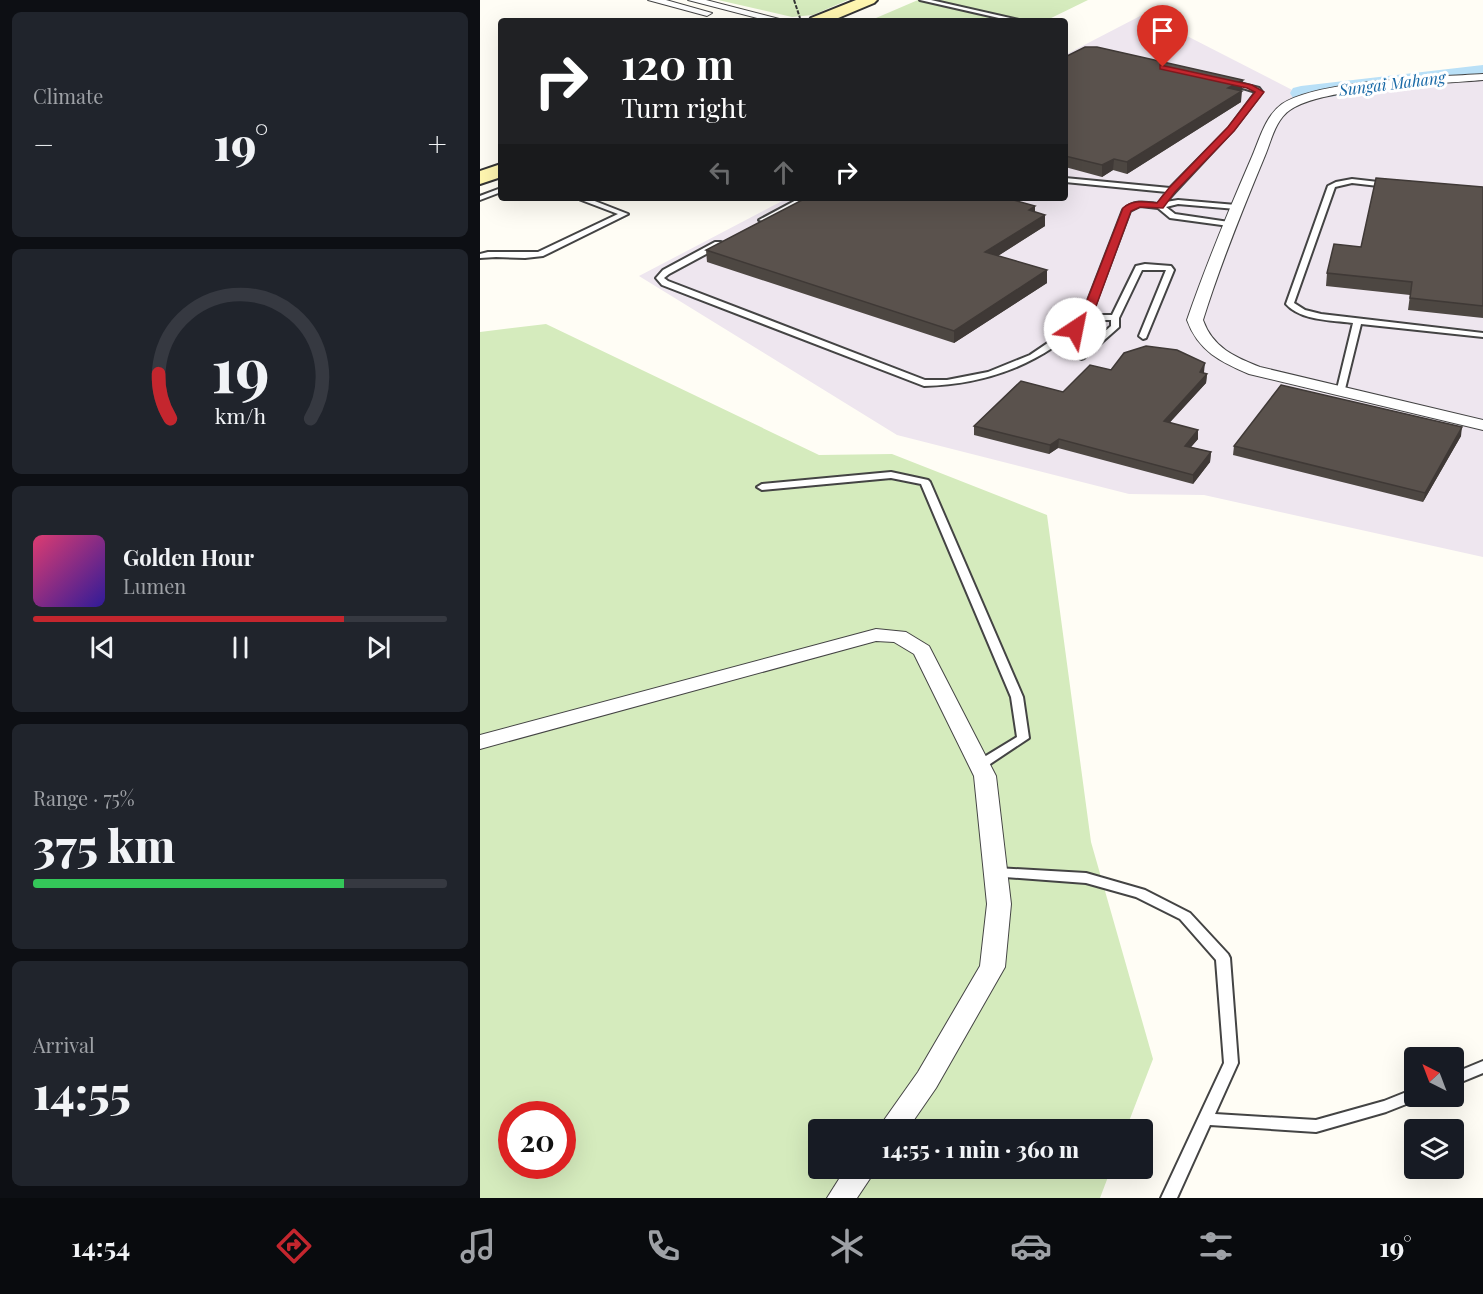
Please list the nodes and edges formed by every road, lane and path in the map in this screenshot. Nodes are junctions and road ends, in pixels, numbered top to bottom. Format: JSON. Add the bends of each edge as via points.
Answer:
{"nodes":[{"id":1,"x":653,"y":0,"type":"edge"},
{"id":2,"x":693,"y":0,"type":"edge"},
{"id":3,"x":794,"y":0,"type":"edge"},
{"id":4,"x":923,"y":0,"type":"edge"},
{"id":5,"x":875,"y":2,"type":"edge"},
{"id":6,"x":728,"y":18,"type":"edge"},
{"id":7,"x":769,"y":18,"type":"edge"},
{"id":8,"x":800,"y":18,"type":"edge"},
{"id":9,"x":826,"y":18,"type":"edge"},
{"id":10,"x":847,"y":18,"type":"edge"},
{"id":11,"x":1006,"y":18,"type":"edge"},
{"id":12,"x":1483,"y":76,"type":"edge"},
{"id":13,"x":1214,"y":78,"type":"edge"},
{"id":14,"x":498,"y":161,"type":"edge"},
{"id":15,"x":480,"y":169,"type":"edge"},
{"id":16,"x":498,"y":171,"type":"edge"},
{"id":17,"x":480,"y":178,"type":"edge"},
{"id":18,"x":1068,"y":180,"type":"edge"},
{"id":19,"x":1400,"y":186,"type":"edge"},
{"id":20,"x":1172,"y":190,"type":"junction"},
{"id":21,"x":498,"y":191,"type":"edge"},
{"id":22,"x":480,"y":198,"type":"edge"},
{"id":23,"x":588,"y":201,"type":"edge"},
{"id":24,"x":799,"y":201,"type":"edge"},
{"id":25,"x":1160,"y":206,"type":"junction"},
{"id":26,"x":1236,"y":207,"type":"junction"},
{"id":27,"x":756,"y":224,"type":"edge"},
{"id":28,"x":1229,"y":224,"type":"junction"},
{"id":29,"x":726,"y":240,"type":"edge"},
{"id":30,"x":482,"y":254,"type":"edge"},
{"id":31,"x":1086,"y":317,"type":"junction"},
{"id":32,"x":1115,"y":318,"type":"junction"},
{"id":33,"x":1358,"y":321,"type":"junction"},
{"id":34,"x":1483,"y":335,"type":"edge"},
{"id":35,"x":1143,"y":336,"type":"dead end"},
{"id":36,"x":1081,"y":356,"type":"dead end"},
{"id":37,"x":1341,"y":389,"type":"junction"},
{"id":38,"x":1483,"y":424,"type":"edge"},
{"id":39,"x":762,"y":487,"type":"dead end"},
{"id":40,"x":480,"y":742,"type":"edge"},
{"id":41,"x":980,"y":765,"type":"junction"},
{"id":42,"x":996,"y":873,"type":"junction"},
{"id":43,"x":1483,"y":1067,"type":"edge"},
{"id":44,"x":1464,"y":1075,"type":"edge"},
{"id":45,"x":1404,"y":1099,"type":"edge"},
{"id":46,"x":899,"y":1119,"type":"edge"},
{"id":47,"x":1205,"y":1119,"type":"junction"},
{"id":48,"x":855,"y":1179,"type":"edge"},
{"id":49,"x":841,"y":1198,"type":"edge"},
{"id":50,"x":1170,"y":1198,"type":"edge"}],
"edges":[{"from":1,"to":6,"type":"street"},
{"from":2,"to":7,"type":"street"},
{"from":3,"to":8,"type":"path"},
{"from":4,"to":11,"type":"lane"},
{"from":5,"to":9,"type":"main road"},
{"from":5,"to":10,"type":"main road"},
{"from":12,"to":26,"type":"street","via":[[1345,91],[1305,98],[1286,107],[1273,121]]},
{"from":13,"to":20,"type":"lane","via":[[1250,86],[1259,92],[1231,129]]},
{"from":14,"to":15,"type":"main road"},
{"from":16,"to":17,"type":"main road"},
{"from":18,"to":20,"type":"lane"},
{"from":19,"to":33,"type":"lane","via":[[1353,182],[1332,186],[1290,304],[1303,312]]},
{"from":20,"to":25,"type":"lane"},
{"from":21,"to":22,"type":"lane"},
{"from":23,"to":30,"type":"lane","via":[[624,214],[540,254]]},
{"from":24,"to":27,"type":"lane"},
{"from":25,"to":26,"type":"lane","via":[[1178,202]]},
{"from":25,"to":28,"type":"lane","via":[[1173,216]]},
{"from":25,"to":31,"type":"lane","via":[[1140,204],[1127,210]]},
{"from":26,"to":28,"type":"street"},
{"from":28,"to":37,"type":"street","via":[[1195,320],[1199,335],[1211,349],[1255,370]]},
{"from":29,"to":31,"type":"lane","via":[[660,278],[664,283],[924,383],[946,384],[1029,360],[1061,340]]},
{"from":31,"to":32,"type":"lane"},
{"from":32,"to":35,"type":"lane","via":[[1139,268],[1168,268]]},
{"from":32,"to":36,"type":"lane","via":[[1115,327]]},
{"from":33,"to":34,"type":"lane"},
{"from":33,"to":37,"type":"lane"},
{"from":37,"to":38,"type":"street"},
{"from":39,"to":41,"type":"lane","via":[[891,475],[925,482],[1017,697],[1023,738]]},
{"from":40,"to":41,"type":"street","via":[[876,635],[899,636],[922,650]]},
{"from":41,"to":42,"type":"street","via":[[985,776]]},
{"from":42,"to":46,"type":"street","via":[[999,904],[992,967],[927,1080]]},
{"from":42,"to":47,"type":"lane","via":[[1086,878],[1140,893],[1185,916],[1223,958],[1231,1063]]},
{"from":43,"to":44,"type":"lane"},
{"from":45,"to":47,"type":"lane","via":[[1316,1126]]},
{"from":47,"to":50,"type":"lane"},
{"from":48,"to":49,"type":"street"}]}
